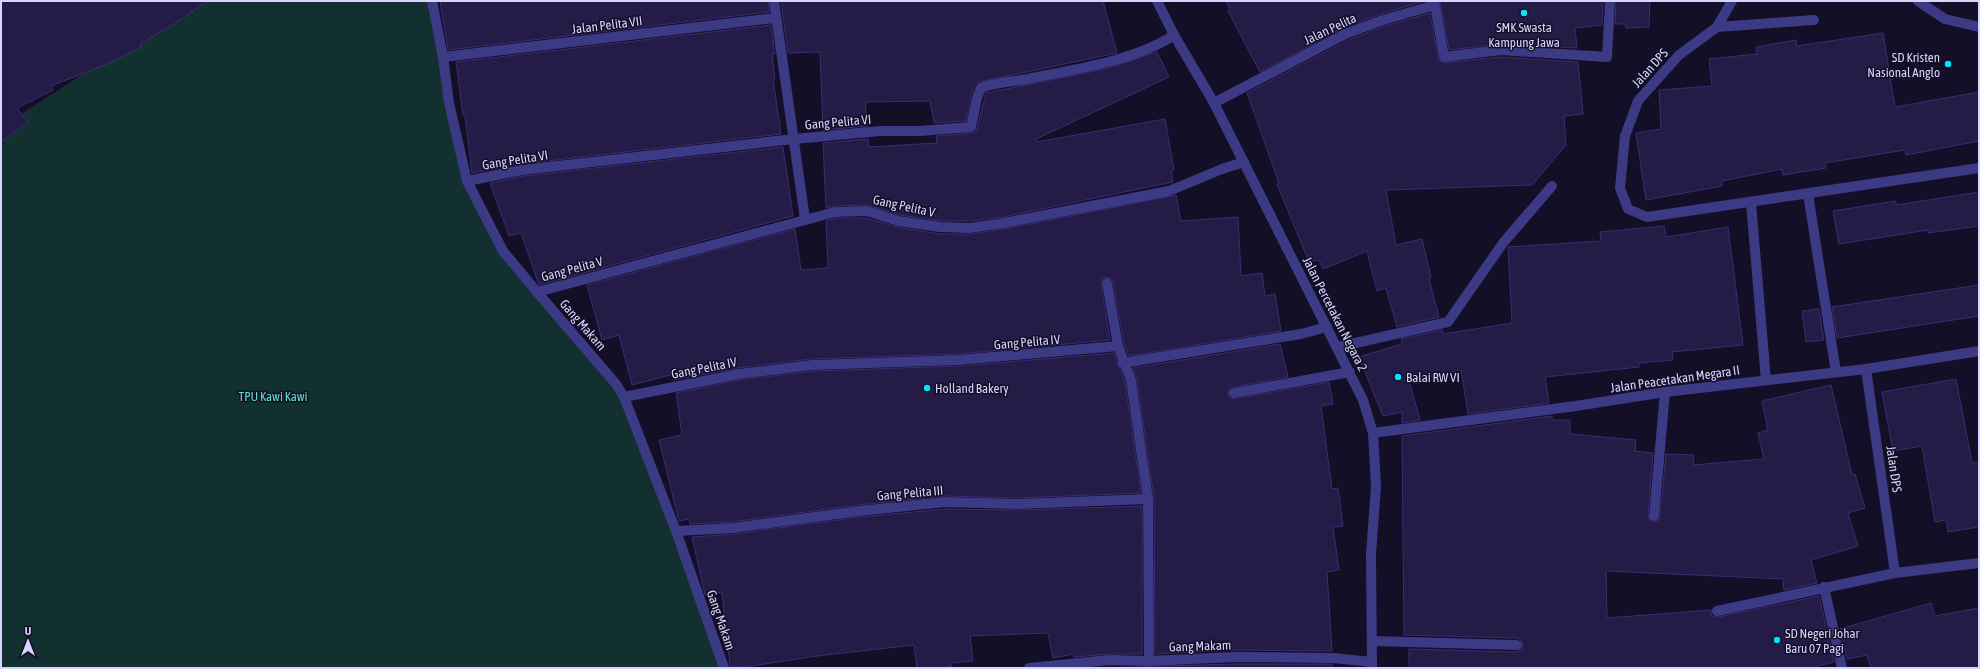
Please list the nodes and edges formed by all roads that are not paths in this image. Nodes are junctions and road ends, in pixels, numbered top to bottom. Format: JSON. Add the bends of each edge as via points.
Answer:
{"nodes":[{"id":1,"x":432,"y":1,"type":"edge"},
{"id":2,"x":774,"y":1,"type":"edge"},
{"id":3,"x":1157,"y":1,"type":"edge"},
{"id":4,"x":1610,"y":1,"type":"edge"},
{"id":5,"x":1732,"y":1,"type":"edge"},
{"id":6,"x":1918,"y":1,"type":"edge"},
{"id":7,"x":775,"y":18,"type":"junction"},
{"id":8,"x":1814,"y":20,"type":"dead end"},
{"id":9,"x":1717,"y":27,"type":"junction"},
{"id":10,"x":1979,"y":27,"type":"edge"},
{"id":11,"x":1172,"y":37,"type":"junction"},
{"id":12,"x":443,"y":58,"type":"junction"},
{"id":13,"x":1214,"y":103,"type":"junction"},
{"id":14,"x":794,"y":139,"type":"junction"},
{"id":15,"x":1244,"y":162,"type":"junction"},
{"id":16,"x":1979,"y":168,"type":"edge"},
{"id":17,"x":467,"y":181,"type":"junction"},
{"id":18,"x":1552,"y":186,"type":"dead end"},
{"id":19,"x":1808,"y":194,"type":"junction"},
{"id":20,"x":1751,"y":203,"type":"junction"},
{"id":21,"x":805,"y":219,"type":"junction"},
{"id":22,"x":1107,"y":283,"type":"dead end"},
{"id":23,"x":537,"y":292,"type":"junction"},
{"id":24,"x":1327,"y":327,"type":"junction"},
{"id":25,"x":1118,"y":346,"type":"junction"},
{"id":26,"x":1338,"y":347,"type":"junction"},
{"id":27,"x":1979,"y":351,"type":"edge"},
{"id":28,"x":1123,"y":363,"type":"junction"},
{"id":29,"x":1866,"y":369,"type":"junction"},
{"id":30,"x":1350,"y":372,"type":"junction"},
{"id":31,"x":1836,"y":372,"type":"junction"},
{"id":32,"x":1766,"y":380,"type":"junction"},
{"id":33,"x":1665,"y":392,"type":"junction"},
{"id":34,"x":1234,"y":393,"type":"dead end"},
{"id":35,"x":624,"y":397,"type":"junction"},
{"id":36,"x":1374,"y":433,"type":"junction"},
{"id":37,"x":1148,"y":499,"type":"junction"},
{"id":38,"x":1654,"y":516,"type":"dead end"},
{"id":39,"x":676,"y":531,"type":"junction"},
{"id":40,"x":1979,"y":563,"type":"edge"},
{"id":41,"x":1895,"y":573,"type":"junction"},
{"id":42,"x":1824,"y":587,"type":"junction"},
{"id":43,"x":1717,"y":611,"type":"dead end"},
{"id":44,"x":1372,"y":641,"type":"junction"},
{"id":45,"x":1517,"y":645,"type":"dead end"},
{"id":46,"x":1149,"y":661,"type":"junction"},
{"id":47,"x":1113,"y":664,"type":"edge"},
{"id":48,"x":1372,"y":665,"type":"edge"},
{"id":49,"x":724,"y":668,"type":"edge"},
{"id":50,"x":1030,"y":668,"type":"edge"},
{"id":51,"x":1842,"y":668,"type":"edge"}],
"edges":[{"from":1,"to":12,"type":"street","name":"Gang Makam"},
{"from":2,"to":7,"type":"street"},
{"from":3,"to":11,"type":"street","name":"Jalan Percetakan Negara 2"},
{"from":4,"to":13,"type":"street","name":"Jalan Pelita","via":[[1607,56],[1501,50],[1444,56],[1435,5],[1345,34]]},
{"from":5,"to":9,"type":"street"},
{"from":6,"to":10,"type":"street","via":[[1945,19]]},
{"from":7,"to":12,"type":"street","name":"Jalan Pelita VII"},
{"from":7,"to":14,"type":"street"},
{"from":8,"to":9,"type":"street"},
{"from":9,"to":20,"type":"street","name":"Jalan DPS","via":[[1679,55],[1638,101],[1624,136],[1620,188],[1628,209],[1647,217]]},
{"from":11,"to":13,"type":"street","name":"Jalan Percetakan Negara 2"},
{"from":11,"to":14,"type":"street","name":"Gang Pelita VI","via":[[1126,57],[1026,79],[992,83],[981,88],[971,127],[880,131]]},
{"from":12,"to":17,"type":"street","name":"Gang Makam","via":[[449,103]]},
{"from":13,"to":15,"type":"street","name":"Jalan Percetakan Negara 2"},
{"from":14,"to":17,"type":"street","name":"Gang Pelita VI","via":[[522,170]]},
{"from":14,"to":21,"type":"street"},
{"from":15,"to":21,"type":"street","name":"Gang Pelita V","via":[[1222,168],[1169,191],[968,228],[898,221],[867,211],[835,212]]},
{"from":15,"to":24,"type":"street","name":"Jalan Percetakan Negara 2"},
{"from":16,"to":19,"type":"street","name":"Jalan DPS"},
{"from":17,"to":23,"type":"street","name":"Gang Makam","via":[[504,251]]},
{"from":18,"to":26,"type":"street","via":[[1503,244],[1448,322]]},
{"from":19,"to":20,"type":"street","name":"Jalan DPS"},
{"from":19,"to":31,"type":"street"},
{"from":20,"to":32,"type":"street"},
{"from":21,"to":23,"type":"street","name":"Gang Pelita V"},
{"from":22,"to":25,"type":"street"},
{"from":23,"to":35,"type":"street","name":"Gang Makam","via":[[616,384]]},
{"from":24,"to":26,"type":"street","name":"Jalan Percetakan Negara 2"},
{"from":24,"to":28,"type":"street","via":[[1301,334]]},
{"from":25,"to":28,"type":"street"},
{"from":25,"to":35,"type":"street","name":"Gang Pelita IV","via":[[950,361],[812,365],[739,374]]},
{"from":26,"to":30,"type":"street","name":"Jalan Percetakan Negara 2"},
{"from":27,"to":29,"type":"street","name":"Jalan Peacetakan Megara II"},
{"from":28,"to":37,"type":"street","via":[[1131,380]]},
{"from":29,"to":31,"type":"street","name":"Jalan Peacetakan Megara II"},
{"from":29,"to":41,"type":"street","name":"Jalan DPS"},
{"from":30,"to":34,"type":"street"},
{"from":30,"to":36,"type":"street","name":"Jalan Percetakan Negara 2"},
{"from":31,"to":32,"type":"street","name":"Jalan Peacetakan Megara II"},
{"from":32,"to":33,"type":"street","name":"Jalan Peacetakan Megara II"},
{"from":33,"to":36,"type":"street","name":"Jalan Peacetakan Megara II"},
{"from":33,"to":38,"type":"street"},
{"from":35,"to":39,"type":"street","name":"Gang Makam"},
{"from":36,"to":44,"type":"street","name":"Jalan Percetakan Negara 2","via":[[1376,486],[1371,555]]},
{"from":37,"to":39,"type":"street","name":"Gang Pelita III","via":[[1017,504],[945,502],[733,528]]},
{"from":37,"to":46,"type":"street"},
{"from":39,"to":49,"type":"street","name":"Gang Makam"},
{"from":40,"to":41,"type":"street"},
{"from":41,"to":42,"type":"street"},
{"from":42,"to":43,"type":"street"},
{"from":42,"to":51,"type":"street"},
{"from":44,"to":45,"type":"street"},
{"from":44,"to":48,"type":"street","name":"Jalan Percetakan Negara 2"},
{"from":46,"to":47,"type":"street","name":"Gang Makam"},
{"from":46,"to":48,"type":"street","name":"Gang Makam","via":[[1236,657],[1333,658]]},
{"from":47,"to":50,"type":"street","name":"Gang Makam"}]}
